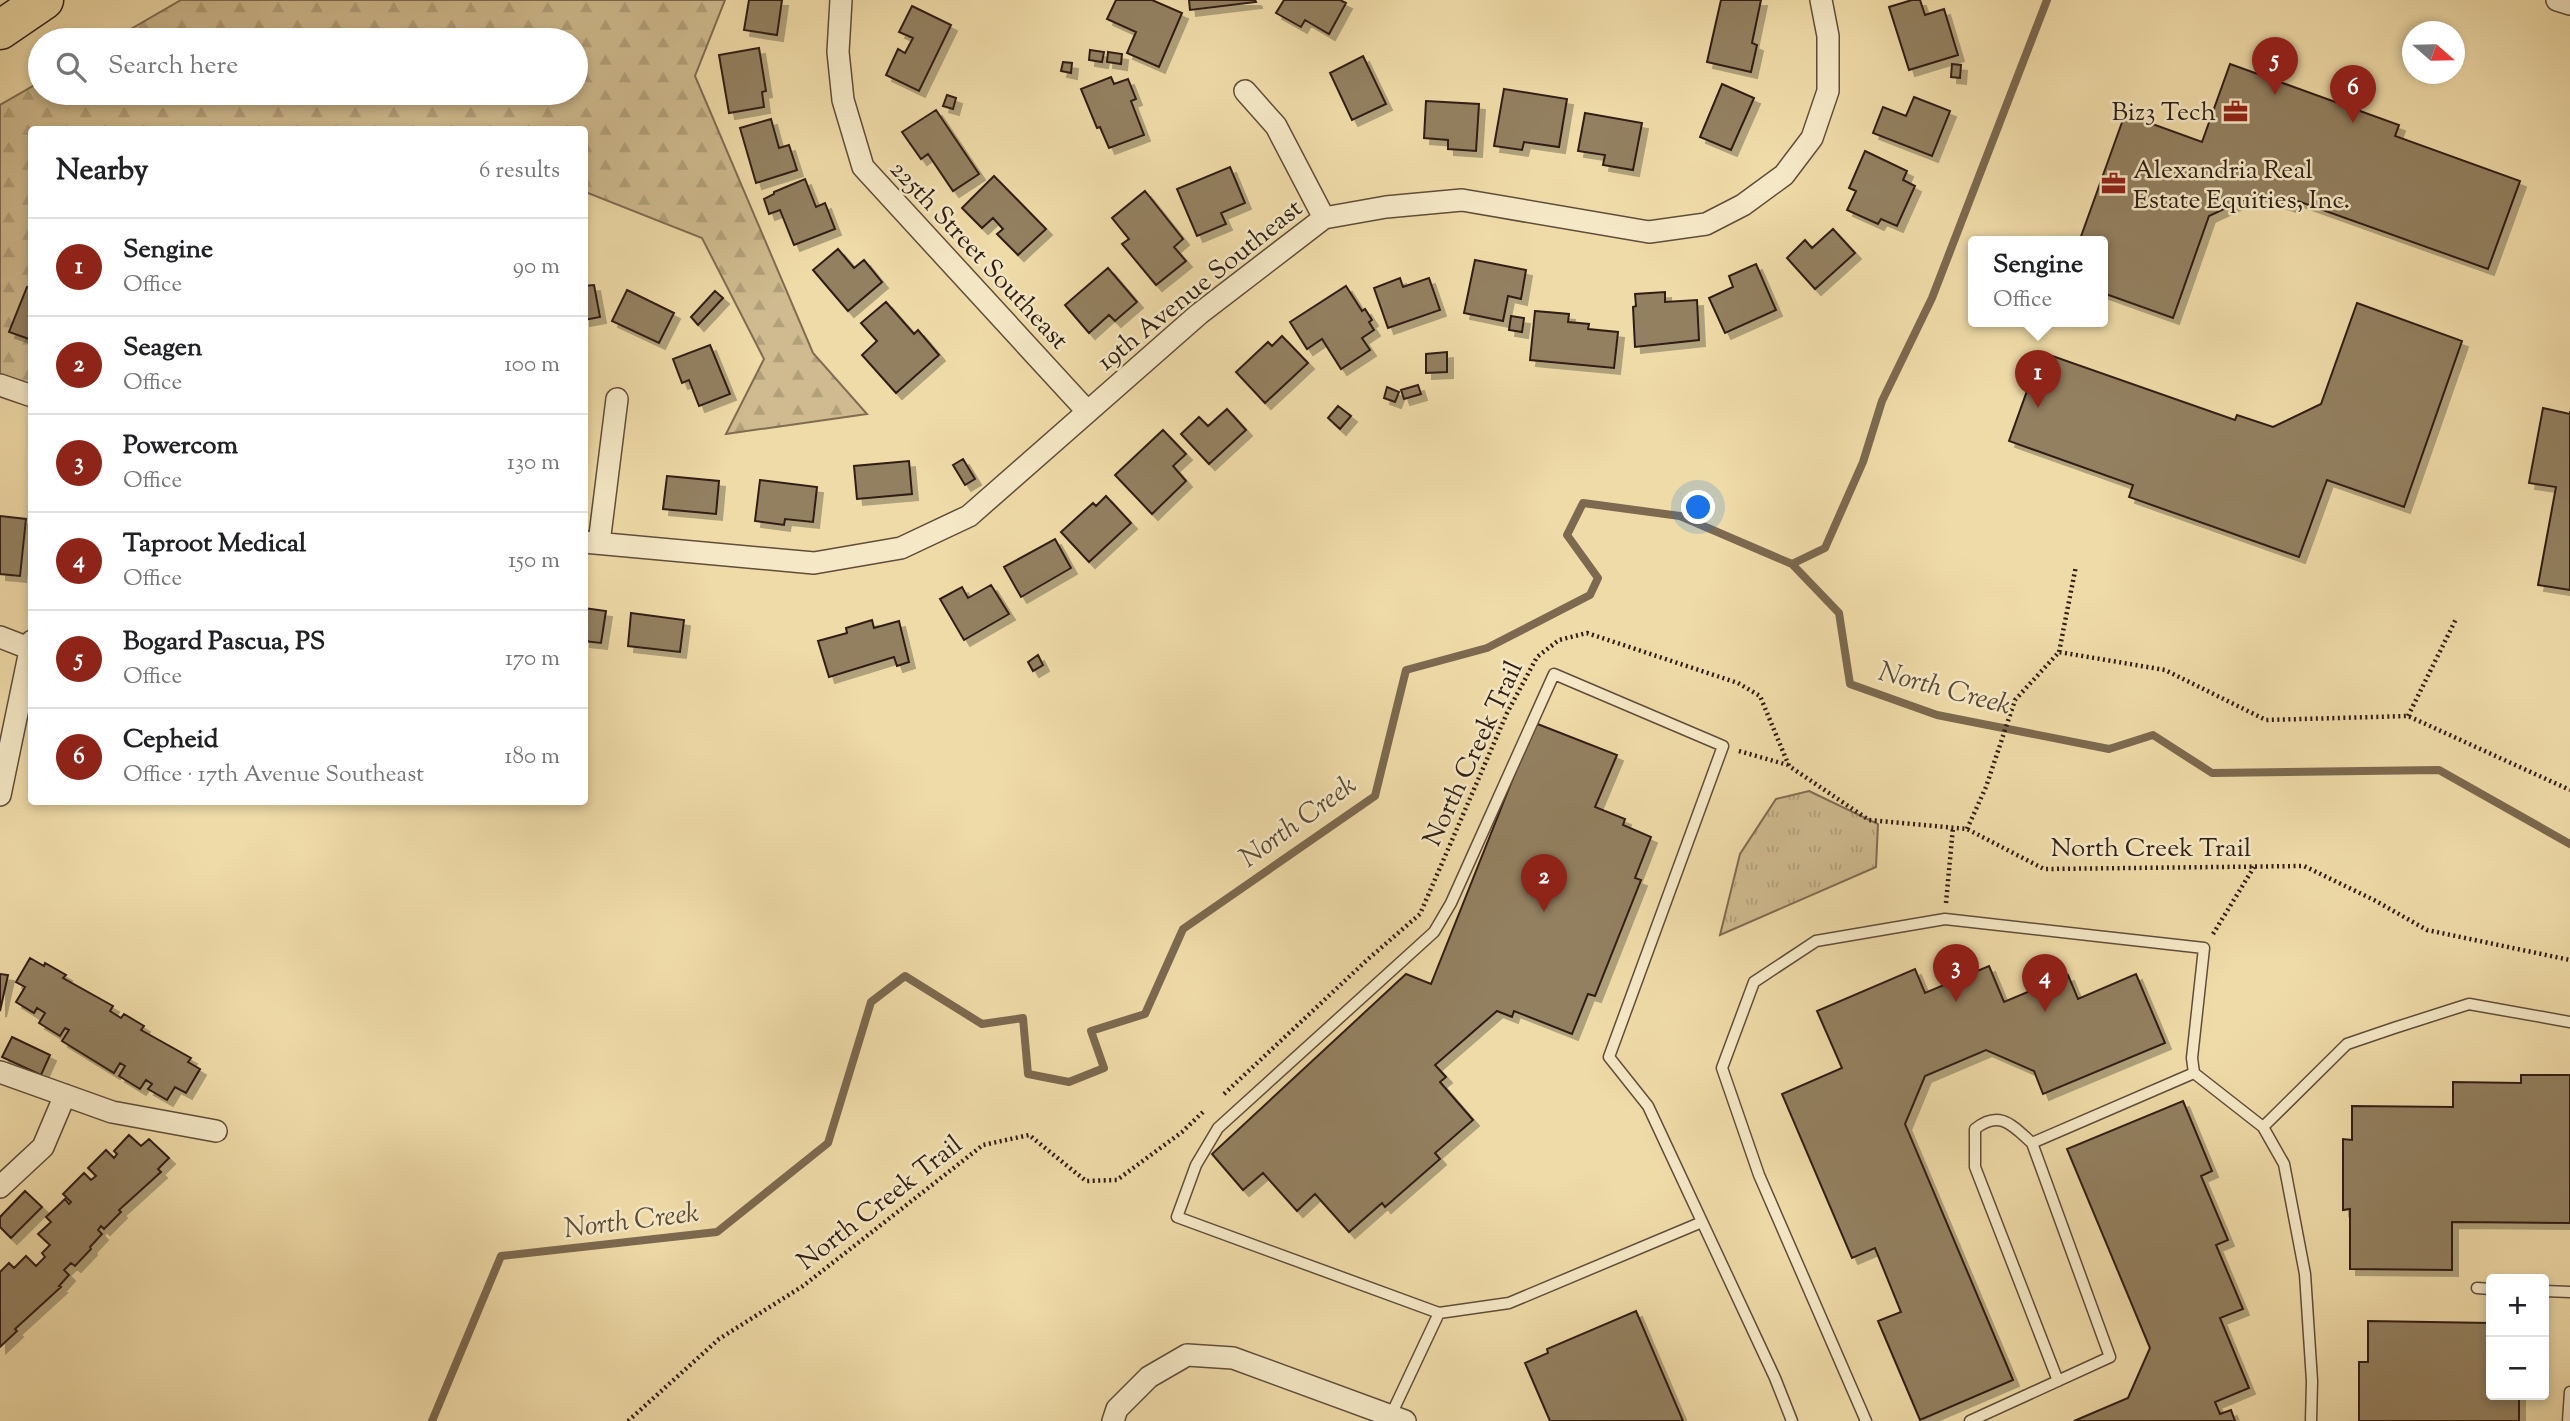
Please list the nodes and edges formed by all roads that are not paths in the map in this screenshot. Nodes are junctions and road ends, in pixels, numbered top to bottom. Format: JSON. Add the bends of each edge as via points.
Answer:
{"nodes":[{"id":1,"x":9,"y":0,"type":"edge"},
{"id":2,"x":44,"y":0,"type":"edge"},
{"id":3,"x":841,"y":0,"type":"edge"},
{"id":4,"x":1821,"y":0,"type":"edge"},
{"id":5,"x":2557,"y":0,"type":"edge"},
{"id":6,"x":2570,"y":4,"type":"edge"},
{"id":7,"x":0,"y":7,"type":"edge"},
{"id":8,"x":0,"y":30,"type":"edge"},
{"id":9,"x":1245,"y":91,"type":"dead end"},
{"id":10,"x":1324,"y":218,"type":"junction"},
{"id":11,"x":0,"y":385,"type":"edge"},
{"id":12,"x":28,"y":395,"type":"edge"},
{"id":13,"x":617,"y":399,"type":"dead end"},
{"id":14,"x":1087,"y":411,"type":"junction"},
{"id":15,"x":592,"y":542,"type":"edge"},
{"id":16,"x":0,"y":638,"type":"edge"},
{"id":17,"x":28,"y":644,"type":"edge"},
{"id":18,"x":28,"y":660,"type":"edge"},
{"id":19,"x":0,"y":795,"type":"edge"},
{"id":20,"x":2570,"y":1022,"type":"edge"},
{"id":21,"x":0,"y":1072,"type":"edge"},
{"id":22,"x":2194,"y":1073,"type":"junction"},
{"id":23,"x":65,"y":1095,"type":"junction"},
{"id":24,"x":2263,"y":1126,"type":"junction"},
{"id":25,"x":216,"y":1130,"type":"dead end"},
{"id":26,"x":2032,"y":1143,"type":"junction"},
{"id":27,"x":0,"y":1187,"type":"edge"},
{"id":28,"x":1702,"y":1222,"type":"junction"},
{"id":29,"x":2477,"y":1289,"type":"dead end"},
{"id":30,"x":2486,"y":1289,"type":"edge"},
{"id":31,"x":2549,"y":1291,"type":"edge"},
{"id":32,"x":2570,"y":1292,"type":"edge"},
{"id":33,"x":1439,"y":1313,"type":"junction"},
{"id":34,"x":2058,"y":1381,"type":"junction"},
{"id":35,"x":2570,"y":1392,"type":"edge"},
{"id":36,"x":1398,"y":1418,"type":"edge"},
{"id":37,"x":1113,"y":1421,"type":"edge"},
{"id":38,"x":1792,"y":1421,"type":"edge"},
{"id":39,"x":1866,"y":1421,"type":"edge"},
{"id":40,"x":1970,"y":1421,"type":"edge"},
{"id":41,"x":2311,"y":1421,"type":"edge"},
{"id":42,"x":2568,"y":1421,"type":"edge"}],
"edges":[{"from":1,"to":7,"type":"highway"},
{"from":2,"to":8,"type":"highway"},
{"from":3,"to":14,"type":"street","name":"225th Street Southeast","via":[[838,52],[843,100],[863,167]]},
{"from":4,"to":10,"type":"street","name":"19th Avenue Southeast","via":[[1828,36],[1828,91],[1812,138],[1784,175],[1743,205],[1706,223],[1649,232],[1462,200],[1386,206]]},
{"from":5,"to":6,"type":"street"},
{"from":9,"to":10,"type":"street","via":[[1276,126]]},
{"from":10,"to":14,"type":"street","name":"19th Avenue Southeast","via":[[1199,314]]},
{"from":11,"to":12,"type":"street"},
{"from":13,"to":15,"type":"street"},
{"from":14,"to":15,"type":"street","name":"19th Avenue Southeast","via":[[969,516],[901,548],[814,563]]},
{"from":16,"to":17,"type":"street"},
{"from":18,"to":19,"type":"street"},
{"from":20,"to":24,"type":"lane","via":[[2469,1004],[2394,1028],[2347,1044]]},
{"from":21,"to":23,"type":"street"},
{"from":22,"to":24,"type":"lane"},
{"from":22,"to":26,"type":"lane"},
{"from":22,"to":39,"type":"lane","via":[[2204,948],[1945,919],[1816,941],[1754,982],[1722,1068],[1759,1175]]},
{"from":23,"to":25,"type":"street","via":[[111,1112]]},
{"from":23,"to":27,"type":"street","via":[[43,1147]]},
{"from":24,"to":41,"type":"lane","via":[[2284,1164],[2305,1274]]},
{"from":26,"to":34,"type":"lane","via":[[2110,1357]]},
{"from":26,"to":34,"type":"lane","via":[[2008,1122],[1986,1121],[1975,1129],[1973,1151],[1975,1167]]},
{"from":28,"to":33,"type":"lane","via":[[1508,1303]]},
{"from":28,"to":33,"type":"lane","via":[[1648,1106],[1609,1056],[1723,746],[1554,674],[1434,932],[1217,1128],[1196,1166],[1177,1217]]},
{"from":28,"to":38,"type":"lane"},
{"from":29,"to":30,"type":"lane"},
{"from":31,"to":32,"type":"lane"},
{"from":33,"to":36,"type":"lane"},
{"from":34,"to":40,"type":"lane"},
{"from":35,"to":42,"type":"lane"},
{"from":36,"to":37,"type":"street","via":[[1233,1358],[1187,1355],[1149,1377],[1117,1409]]}]}
